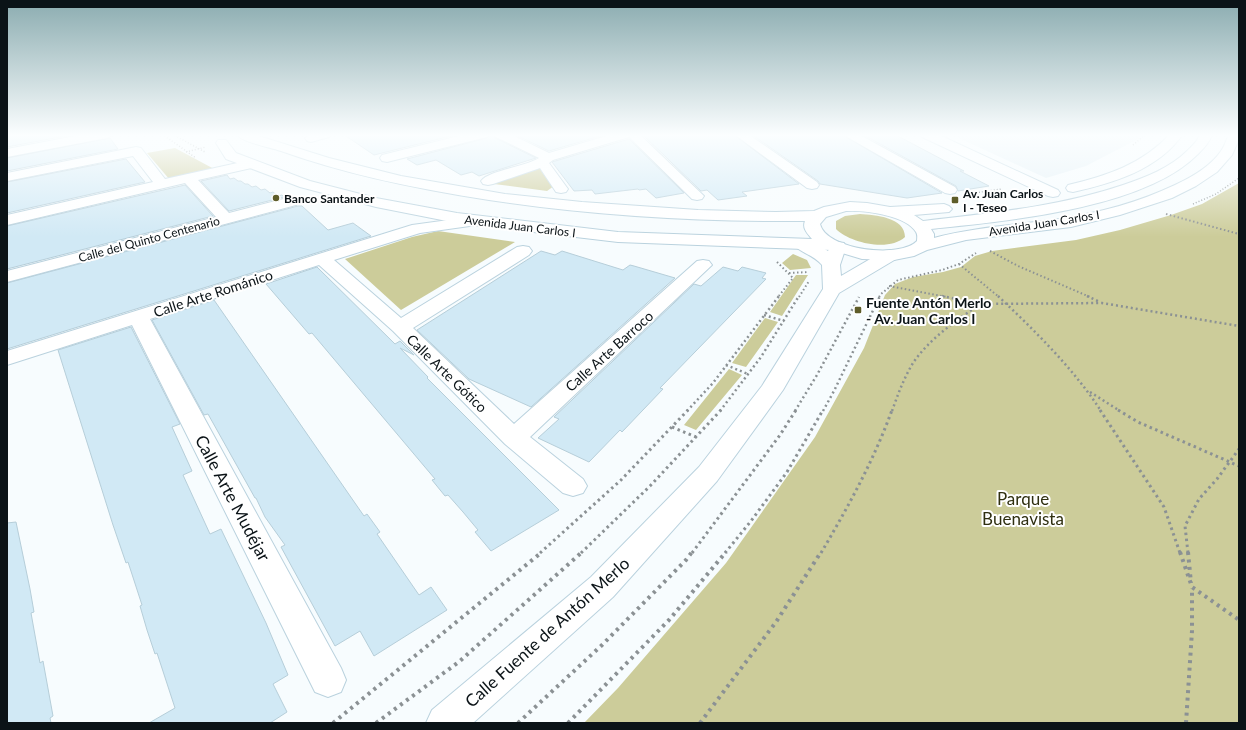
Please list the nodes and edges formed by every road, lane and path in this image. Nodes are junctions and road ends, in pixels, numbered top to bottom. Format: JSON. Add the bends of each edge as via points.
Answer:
{"nodes":[{"id":1,"x":51,"y":168,"type":"edge"},
{"id":2,"x":149,"y":168,"type":"edge"},
{"id":3,"x":224,"y":168,"type":"edge"},
{"id":4,"x":227,"y":168,"type":"edge"},
{"id":5,"x":236,"y":168,"type":"edge"},
{"id":6,"x":262,"y":168,"type":"edge"},
{"id":7,"x":307,"y":168,"type":"edge"},
{"id":8,"x":349,"y":168,"type":"edge"},
{"id":9,"x":521,"y":168,"type":"edge"},
{"id":10,"x":550,"y":168,"type":"edge"},
{"id":11,"x":668,"y":168,"type":"edge"},
{"id":12,"x":788,"y":168,"type":"edge"},
{"id":13,"x":910,"y":168,"type":"edge"},
{"id":14,"x":991,"y":168,"type":"edge"},
{"id":15,"x":1132,"y":168,"type":"edge"},
{"id":16,"x":1174,"y":168,"type":"edge"},
{"id":17,"x":1212,"y":168,"type":"edge"},
{"id":18,"x":229,"y":170,"type":"junction"},
{"id":19,"x":7,"y":177,"type":"edge"},
{"id":20,"x":188,"y":179,"type":"junction"},
{"id":21,"x":488,"y":181,"type":"dead end"},
{"id":22,"x":162,"y":185,"type":"junction"},
{"id":23,"x":812,"y":185,"type":"dead end"},
{"id":24,"x":561,"y":189,"type":"dead end"},
{"id":25,"x":950,"y":190,"type":"dead end"},
{"id":26,"x":1037,"y":192,"type":"junction"},
{"id":27,"x":966,"y":194,"type":"dead end"},
{"id":28,"x":697,"y":196,"type":"dead end"},
{"id":29,"x":988,"y":198,"type":"dead end"},
{"id":30,"x":291,"y":202,"type":"dead end"},
{"id":31,"x":890,"y":212,"type":"junction"},
{"id":32,"x":1162,"y":212,"type":"dead end"},
{"id":33,"x":226,"y":219,"type":"junction"},
{"id":34,"x":419,"y":219,"type":"junction"},
{"id":35,"x":7,"y":220,"type":"edge"},
{"id":36,"x":478,"y":221,"type":"joint"},
{"id":37,"x":814,"y":223,"type":"junction"},
{"id":38,"x":919,"y":226,"type":"junction"},
{"id":39,"x":1239,"y":234,"type":"edge"},
{"id":40,"x":801,"y":244,"type":"junction"},
{"id":41,"x":836,"y":246,"type":"junction"},
{"id":42,"x":922,"y":246,"type":"junction"},
{"id":43,"x":523,"y":251,"type":"dead end"},
{"id":44,"x":984,"y":251,"type":"dead end"},
{"id":45,"x":978,"y":252,"type":"dead end"},
{"id":46,"x":890,"y":255,"type":"junction"},
{"id":47,"x":321,"y":258,"type":"junction"},
{"id":48,"x":775,"y":260,"type":"dead end"},
{"id":49,"x":959,"y":264,"type":"junction"},
{"id":50,"x":704,"y":265,"type":"dead end"},
{"id":51,"x":789,"y":273,"type":"junction"},
{"id":52,"x":822,"y":276,"type":"junction"},
{"id":53,"x":7,"y":277,"type":"edge"},
{"id":54,"x":890,"y":286,"type":"junction"},
{"id":55,"x":860,"y":296,"type":"dead end"},
{"id":56,"x":1102,"y":303,"type":"junction"},
{"id":57,"x":980,"y":304,"type":"junction"},
{"id":58,"x":1006,"y":304,"type":"junction"},
{"id":59,"x":764,"y":314,"type":"junction"},
{"id":60,"x":138,"y":316,"type":"junction"},
{"id":61,"x":784,"y":321,"type":"junction"},
{"id":62,"x":1239,"y":326,"type":"edge"},
{"id":63,"x":400,"y":327,"type":"junction"},
{"id":64,"x":7,"y":358,"type":"edge"},
{"id":65,"x":726,"y":365,"type":"junction"},
{"id":66,"x":748,"y":374,"type":"junction"},
{"id":67,"x":1088,"y":391,"type":"junction"},
{"id":68,"x":672,"y":427,"type":"junction"},
{"id":69,"x":696,"y":437,"type":"junction"},
{"id":70,"x":514,"y":438,"type":"junction"},
{"id":71,"x":1239,"y":448,"type":"edge"},
{"id":72,"x":1229,"y":462,"type":"junction"},
{"id":73,"x":1239,"y":466,"type":"edge"},
{"id":74,"x":573,"y":486,"type":"dead end"},
{"id":75,"x":1192,"y":588,"type":"junction"},
{"id":76,"x":1239,"y":620,"type":"edge"},
{"id":77,"x":328,"y":680,"type":"dead end"},
{"id":78,"x":333,"y":723,"type":"edge"},
{"id":79,"x":376,"y":723,"type":"edge"},
{"id":80,"x":445,"y":723,"type":"edge"},
{"id":81,"x":518,"y":723,"type":"edge"},
{"id":82,"x":568,"y":723,"type":"edge"},
{"id":83,"x":700,"y":723,"type":"edge"},
{"id":84,"x":1186,"y":723,"type":"edge"}],
"edges":[{"from":1,"to":19,"type":"main road"},
{"from":2,"to":22,"type":"main road"},
{"from":3,"to":18,"type":"path"},
{"from":4,"to":18,"type":"path"},
{"from":5,"to":18,"type":"main road"},
{"from":6,"to":34,"type":"main road","name":"Avenida Juan Carlos I"},
{"from":7,"to":37,"type":"main road","name":"Avenida Juan Carlos I","via":[[421,198],[584,221],[681,227]]},
{"from":8,"to":37,"type":"main road","name":"Avenida Juan Carlos I","via":[[457,191],[549,204],[644,213],[767,217]]},
{"from":9,"to":21,"type":"main road"},
{"from":10,"to":24,"type":"main road"},
{"from":11,"to":28,"type":"main road"},
{"from":12,"to":23,"type":"main road"},
{"from":13,"to":25,"type":"main road"},
{"from":14,"to":26,"type":"main road"},
{"from":15,"to":26,"type":"main road","name":"Avenida Juan Carlos I","via":[[1122,174]]},
{"from":16,"to":38,"type":"main road","name":"Avenida Juan Carlos I","via":[[1122,191],[1058,207]]},
{"from":17,"to":42,"type":"main road","name":"Avenida Juan Carlos I","via":[[1199,179],[1147,202],[1072,221],[965,236]]},
{"from":18,"to":20,"type":"main road"},
{"from":20,"to":22,"type":"main road"},
{"from":20,"to":33,"type":"main road"},
{"from":22,"to":35,"type":"main road"},
{"from":26,"to":27,"type":"path"},
{"from":26,"to":29,"type":"path"},
{"from":26,"to":31,"type":"main road","name":"Avenida Juan Carlos I","via":[[953,209]]},
{"from":30,"to":33,"type":"main road","name":"Calle del Quinto Centenario"},
{"from":31,"to":37,"type":"main road","via":[[865,207],[843,207],[826,210]]},
{"from":31,"to":38,"type":"main road","via":[[905,217]]},
{"from":32,"to":39,"type":"path"},
{"from":33,"to":53,"type":"main road","name":"Calle del Quinto Centenario"},
{"from":34,"to":36,"type":"main road","name":"Calle Arte Románico"},
{"from":34,"to":47,"type":"main road","name":"Calle Arte Románico"},
{"from":36,"to":40,"type":"main road","name":"Avenida Juan Carlos I","via":[[618,238]]},
{"from":37,"to":41,"type":"main road","via":[[818,235]]},
{"from":38,"to":42,"type":"main road","via":[[926,237]]},
{"from":40,"to":41,"type":"main road","name":"Avenida Juan Carlos I"},
{"from":40,"to":52,"type":"main road","via":[[825,255]]},
{"from":41,"to":46,"type":"main road","via":[[866,254]]},
{"from":41,"to":52,"type":"main road","name":"Calle Fuente de Antón Merlo"},
{"from":42,"to":46,"type":"main road","name":"Avenida Juan Carlos I","via":[[907,253]]},
{"from":43,"to":63,"type":"main road"},
{"from":44,"to":56,"type":"path","via":[[989,250],[1018,266]]},
{"from":45,"to":49,"type":"path"},
{"from":46,"to":52,"type":"main road","name":"Calle Fuente de Antón Merlo"},
{"from":47,"to":60,"type":"main road","name":"Calle Arte Románico"},
{"from":47,"to":63,"type":"main road","name":"Calle Arte Gótico"},
{"from":48,"to":51,"type":"path"},
{"from":49,"to":54,"type":"path","via":[[898,280]]},
{"from":49,"to":58,"type":"path"},
{"from":50,"to":70,"type":"main road","name":"Calle Arte Barroco"},
{"from":51,"to":52,"type":"path"},
{"from":51,"to":59,"type":"path","via":[[793,278]]},
{"from":52,"to":61,"type":"path"},
{"from":52,"to":80,"type":"main road","name":"Calle Fuente de Antón Merlo","via":[[771,390],[708,474],[602,587]]},
{"from":54,"to":57,"type":"path"},
{"from":54,"to":82,"type":"path","via":[[881,294],[834,390],[787,472],[751,521],[669,620]]},
{"from":55,"to":81,"type":"path","via":[[817,375],[780,435],[686,560],[602,645]]},
{"from":56,"to":58,"type":"path"},
{"from":56,"to":62,"type":"path"},
{"from":57,"to":58,"type":"path"},
{"from":57,"to":83,"type":"path","via":[[919,354],[908,371],[881,438],[843,514],[798,590],[746,665]]},
{"from":58,"to":67,"type":"path","via":[[1041,338]]},
{"from":59,"to":61,"type":"path"},
{"from":59,"to":65,"type":"path"},
{"from":60,"to":64,"type":"main road","name":"Calle Arte Románico"},
{"from":60,"to":77,"type":"main road","name":"Calle Arte Mudéjar"},
{"from":61,"to":66,"type":"path"},
{"from":63,"to":70,"type":"main road","name":"Calle Arte Gótico"},
{"from":65,"to":66,"type":"path"},
{"from":65,"to":68,"type":"path","via":[[713,383]]},
{"from":66,"to":69,"type":"path"},
{"from":67,"to":72,"type":"path","via":[[1138,422]]},
{"from":67,"to":75,"type":"path","via":[[1164,507]]},
{"from":68,"to":69,"type":"path"},
{"from":68,"to":78,"type":"path","via":[[621,480],[529,563]]},
{"from":69,"to":79,"type":"path","via":[[605,531],[547,584],[460,661]]},
{"from":70,"to":74,"type":"main road","name":"Calle Arte Gótico"},
{"from":71,"to":72,"type":"path"},
{"from":72,"to":73,"type":"path"},
{"from":72,"to":75,"type":"path","via":[[1199,499],[1185,526]]},
{"from":75,"to":76,"type":"path"},
{"from":75,"to":84,"type":"path"}]}
